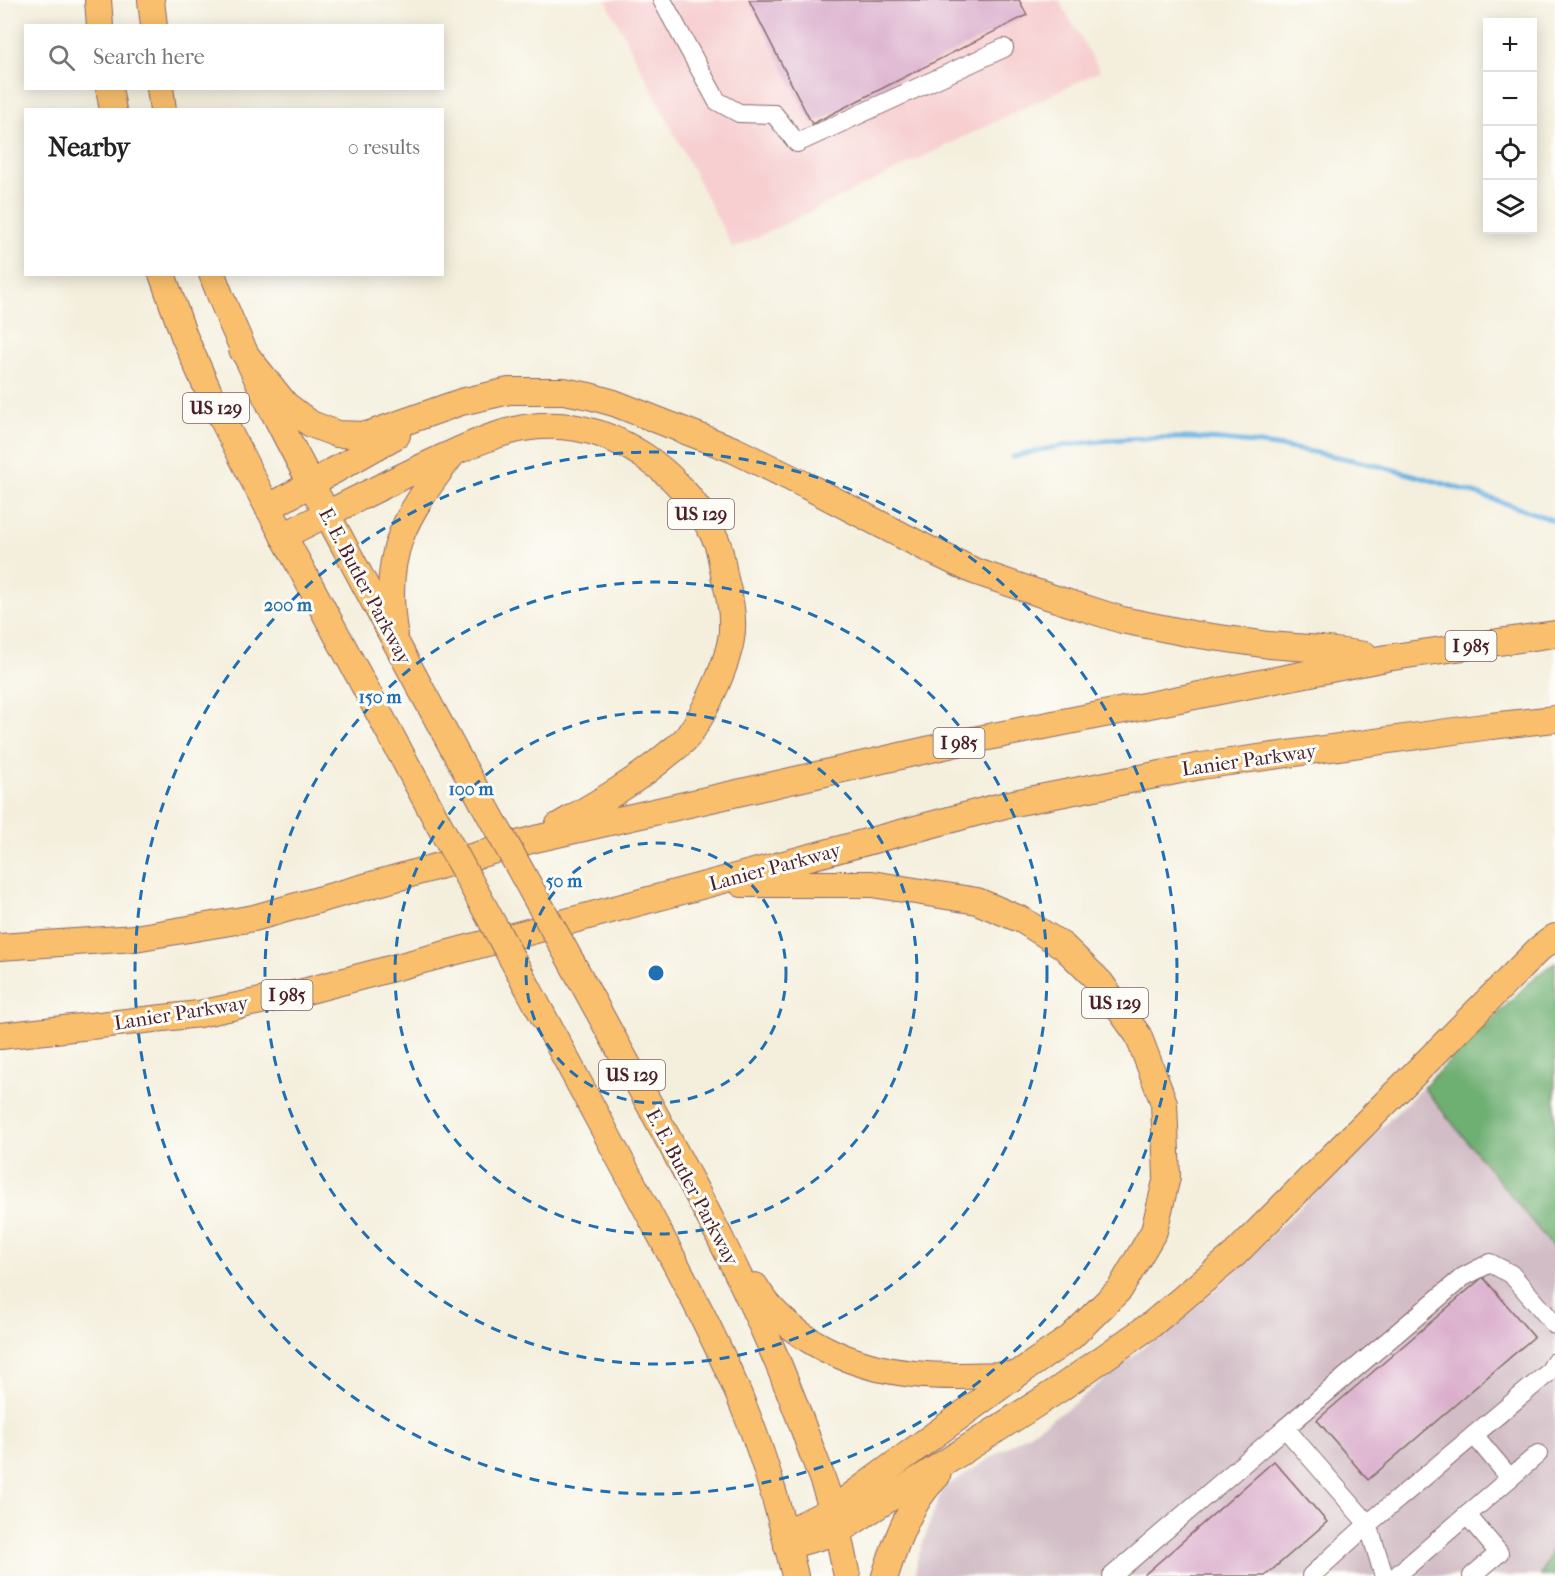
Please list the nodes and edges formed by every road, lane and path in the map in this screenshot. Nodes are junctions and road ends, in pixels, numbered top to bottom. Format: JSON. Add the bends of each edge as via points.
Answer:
{"nodes":[{"id":1,"x":98,"y":0,"type":"edge"},
{"id":2,"x":151,"y":0,"type":"edge"},
{"id":3,"x":662,"y":0,"type":"edge"},
{"id":4,"x":100,"y":24,"type":"edge"},
{"id":5,"x":154,"y":24,"type":"edge"},
{"id":6,"x":1004,"y":48,"type":"dead end"},
{"id":7,"x":109,"y":90,"type":"edge"},
{"id":8,"x":160,"y":90,"type":"edge"},
{"id":9,"x":113,"y":108,"type":"edge"},
{"id":10,"x":163,"y":108,"type":"edge"},
{"id":11,"x":163,"y":276,"type":"edge"},
{"id":12,"x":213,"y":276,"type":"edge"},
{"id":13,"x":242,"y":350,"type":"junction"},
{"id":14,"x":435,"y":411,"type":"junction"},
{"id":15,"x":453,"y":453,"type":"junction"},
{"id":16,"x":311,"y":485,"type":"junction"},
{"id":17,"x":268,"y":508,"type":"junction"},
{"id":18,"x":327,"y":514,"type":"junction"},
{"id":19,"x":283,"y":536,"type":"junction"},
{"id":20,"x":1555,"y":634,"type":"edge"},
{"id":21,"x":397,"y":649,"type":"junction"},
{"id":22,"x":1386,"y":658,"type":"junction"},
{"id":23,"x":1555,"y":720,"type":"edge"},
{"id":24,"x":535,"y":840,"type":"junction"},
{"id":25,"x":709,"y":885,"type":"junction"},
{"id":26,"x":1555,"y":937,"type":"edge"},
{"id":27,"x":0,"y":947,"type":"edge"},
{"id":28,"x":0,"y":1036,"type":"edge"},
{"id":29,"x":693,"y":1186,"type":"junction"},
{"id":30,"x":1555,"y":1325,"type":"edge"},
{"id":31,"x":1555,"y":1362,"type":"edge"},
{"id":32,"x":1016,"y":1375,"type":"junction"},
{"id":33,"x":1285,"y":1428,"type":"junction"},
{"id":34,"x":1474,"y":1435,"type":"junction"},
{"id":35,"x":1538,"y":1454,"type":"dead end"},
{"id":36,"x":958,"y":1455,"type":"junction"},
{"id":37,"x":1510,"y":1478,"type":"junction"},
{"id":38,"x":1467,"y":1515,"type":"junction"},
{"id":39,"x":834,"y":1521,"type":"junction"},
{"id":40,"x":1368,"y":1524,"type":"junction"},
{"id":41,"x":786,"y":1539,"type":"junction"},
{"id":42,"x":795,"y":1576,"type":"edge"},
{"id":43,"x":847,"y":1576,"type":"edge"},
{"id":44,"x":885,"y":1576,"type":"edge"},
{"id":45,"x":1112,"y":1576,"type":"edge"},
{"id":46,"x":1311,"y":1576,"type":"edge"},
{"id":47,"x":1384,"y":1576,"type":"edge"},
{"id":48,"x":1396,"y":1576,"type":"edge"},
{"id":49,"x":1472,"y":1576,"type":"edge"}],
"edges":[{"from":1,"to":4,"type":"highway"},
{"from":2,"to":5,"type":"highway"},
{"from":3,"to":6,"type":"lane","via":[[717,101],[739,113],[774,114],[797,143]]},
{"from":7,"to":9,"type":"highway"},
{"from":8,"to":10,"type":"highway"},
{"from":11,"to":17,"type":"highway","number":"US 129","via":[[211,397]]},
{"from":12,"to":13,"type":"highway","name":"E. E. Butler Parkway","number":"US 129"},
{"from":13,"to":14,"type":"highway","via":[[285,404],[312,424],[337,434],[368,435]]},
{"from":13,"to":16,"type":"highway","name":"E. E. Butler Parkway","number":"US 129"},
{"from":14,"to":16,"type":"highway"},
{"from":14,"to":22,"type":"highway","via":[[509,391],[564,391],[589,396],[734,450],[974,571],[1044,595],[1122,620],[1192,634]]},
{"from":15,"to":18,"type":"highway","number":"US 129"},
{"from":15,"to":21,"type":"highway","via":[[418,500],[393,558],[390,590]]},
{"from":15,"to":24,"type":"highway","number":"US 129","via":[[496,434],[541,426],[570,426],[616,440],[666,473],[695,504],[717,541],[728,592],[732,628],[728,652],[720,678],[687,737],[653,767]]},
{"from":16,"to":17,"type":"highway"},
{"from":16,"to":18,"type":"highway","name":"E. E. Butler Parkway","number":"US 129"},
{"from":17,"to":19,"type":"highway","number":"US 129"},
{"from":18,"to":19,"type":"highway","number":"US 129"},
{"from":18,"to":21,"type":"highway","name":"E. E. Butler Parkway","number":"US 129"},
{"from":19,"to":41,"type":"highway","bridge":true,"via":[[682,1275],[748,1416]]},
{"from":20,"to":22,"type":"highway","number":"I 985"},
{"from":21,"to":29,"type":"highway","name":"E. E. Butler Parkway","number":"US 129","bridge":true},
{"from":22,"to":24,"type":"highway","number":"I 985","via":[[953,744]]},
{"from":23,"to":25,"type":"highway","name":"Lanier Parkway","number":"I 985","via":[[1201,766],[1010,804]]},
{"from":24,"to":27,"type":"highway","number":"I 985","via":[[254,918],[135,938]]},
{"from":25,"to":28,"type":"highway","name":"Lanier Parkway","number":"I 985","via":[[303,992],[198,1014]]},
{"from":25,"to":32,"type":"highway","number":"US 129","via":[[872,884],[977,901],[1022,920],[1063,946],[1100,982],[1138,1035],[1164,1103],[1167,1177],[1154,1231],[1120,1289],[1070,1338]]},
{"from":26,"to":36,"type":"highway","via":[[1234,1255],[1152,1324]]},
{"from":29,"to":32,"type":"highway","number":"US 129","via":[[766,1304],[800,1334],[836,1356],[913,1374]]},
{"from":29,"to":39,"type":"highway","name":"E. E. Butler Parkway","via":[[772,1348],[801,1420]]},
{"from":30,"to":33,"type":"lane","via":[[1511,1274],[1490,1263],[1463,1277]]},
{"from":31,"to":34,"type":"lane","via":[[1548,1373]]},
{"from":32,"to":39,"type":"highway"},
{"from":33,"to":40,"type":"lane"},
{"from":33,"to":45,"type":"lane"},
{"from":34,"to":37,"type":"lane"},
{"from":34,"to":40,"type":"lane"},
{"from":35,"to":37,"type":"lane"},
{"from":36,"to":39,"type":"highway"},
{"from":36,"to":44,"type":"highway","via":[[927,1485],[910,1513]]},
{"from":37,"to":38,"type":"lane"},
{"from":38,"to":48,"type":"lane"},
{"from":38,"to":49,"type":"lane","via":[[1499,1553]]},
{"from":39,"to":41,"type":"highway"},
{"from":39,"to":43,"type":"highway","name":"E. E. Butler Parkway"},
{"from":40,"to":46,"type":"lane"},
{"from":40,"to":47,"type":"lane"},
{"from":41,"to":42,"type":"highway"}]}
